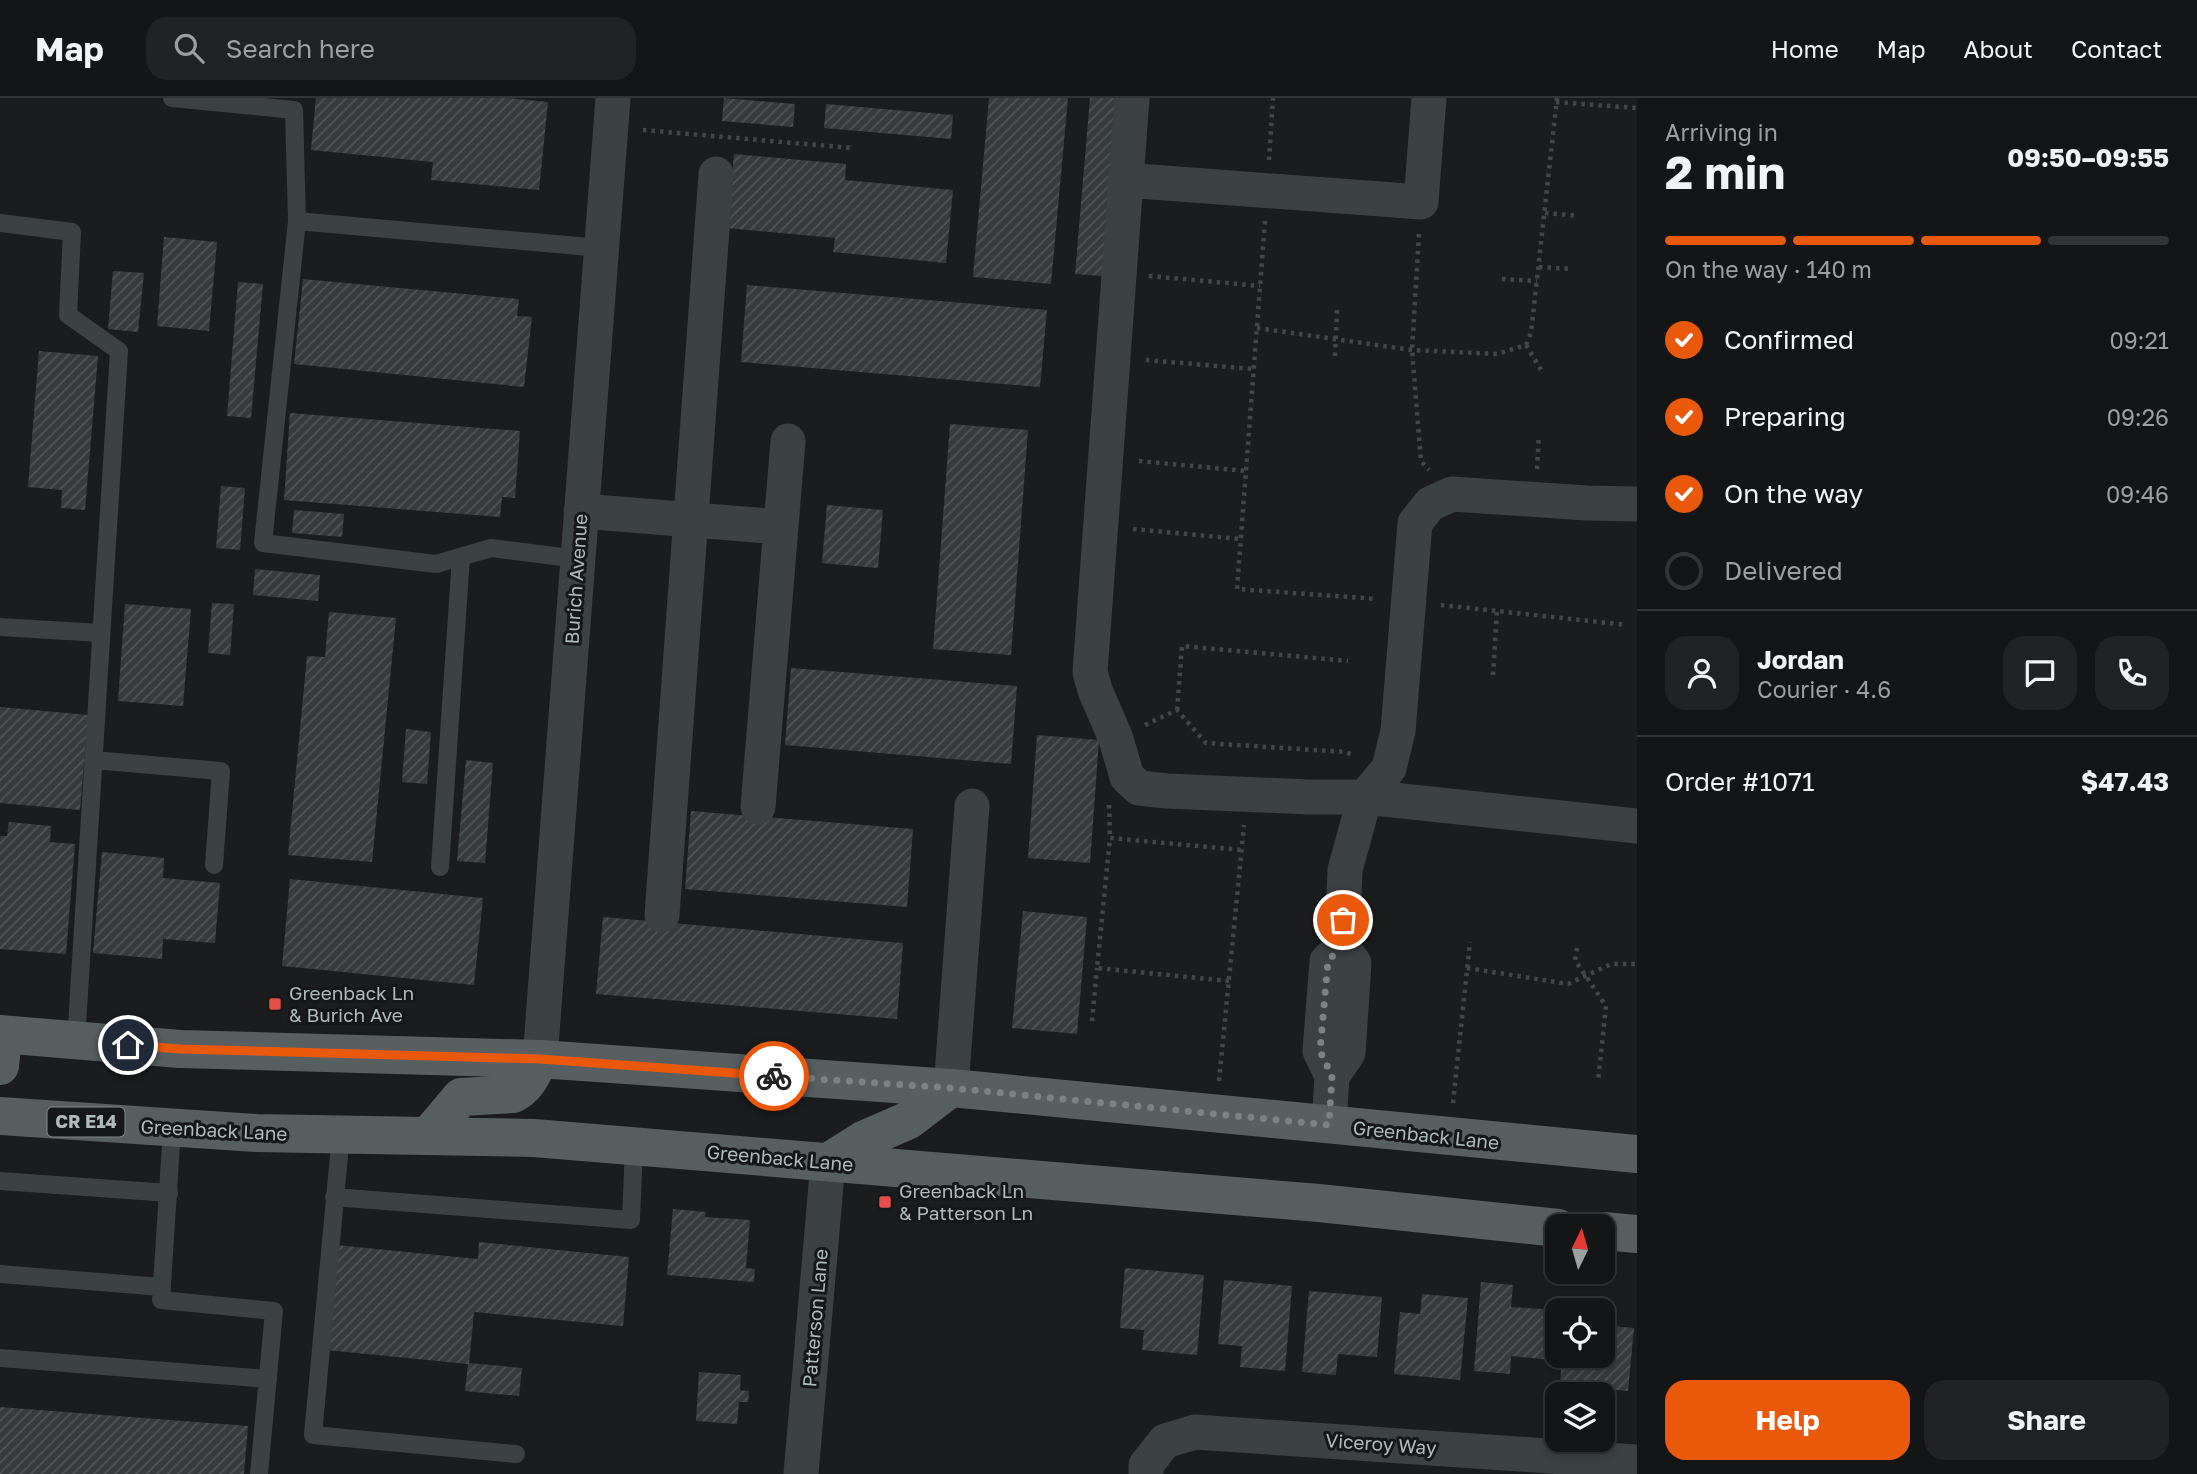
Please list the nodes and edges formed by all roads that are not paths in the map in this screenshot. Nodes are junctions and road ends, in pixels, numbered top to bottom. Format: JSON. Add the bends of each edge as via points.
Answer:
{"nodes":[{"id":1,"x":172,"y":98,"type":"edge"},
{"id":2,"x":613,"y":98,"type":"edge"},
{"id":3,"x":1132,"y":98,"type":"edge"},
{"id":4,"x":1429,"y":98,"type":"edge"},
{"id":5,"x":716,"y":174,"type":"dead end"},
{"id":6,"x":1125,"y":180,"type":"junction"},
{"id":7,"x":297,"y":221,"type":"junction"},
{"id":8,"x":0,"y":223,"type":"edge"},
{"id":9,"x":601,"y":248,"type":"junction"},
{"id":10,"x":788,"y":441,"type":"dead end"},
{"id":11,"x":1637,"y":504,"type":"edge"},
{"id":12,"x":581,"y":511,"type":"junction"},
{"id":13,"x":690,"y":519,"type":"junction"},
{"id":14,"x":781,"y":527,"type":"junction"},
{"id":15,"x":461,"y":556,"type":"junction"},
{"id":16,"x":578,"y":559,"type":"junction"},
{"id":17,"x":0,"y":627,"type":"edge"},
{"id":18,"x":101,"y":634,"type":"junction"},
{"id":19,"x":93,"y":760,"type":"junction"},
{"id":20,"x":1365,"y":797,"type":"junction"},
{"id":21,"x":972,"y":806,"type":"dead end"},
{"id":22,"x":758,"y":807,"type":"dead end"},
{"id":23,"x":1637,"y":826,"type":"edge"},
{"id":24,"x":214,"y":865,"type":"dead end"},
{"id":25,"x":440,"y":867,"type":"dead end"},
{"id":26,"x":662,"y":915,"type":"dead end"},
{"id":27,"x":76,"y":1041,"type":"junction"},
{"id":28,"x":1,"y":1045,"type":"edge"},
{"id":29,"x":540,"y":1059,"type":"junction"},
{"id":30,"x":951,"y":1088,"type":"junction"},
{"id":31,"x":0,"y":1116,"type":"edge"},
{"id":32,"x":1329,"y":1125,"type":"junction"},
{"id":33,"x":172,"y":1129,"type":"junction"},
{"id":34,"x":341,"y":1134,"type":"junction"},
{"id":35,"x":428,"y":1136,"type":"junction"},
{"id":36,"x":634,"y":1147,"type":"junction"},
{"id":37,"x":1637,"y":1154,"type":"edge"},
{"id":38,"x":828,"y":1162,"type":"junction"},
{"id":39,"x":0,"y":1181,"type":"edge"},
{"id":40,"x":169,"y":1193,"type":"junction"},
{"id":41,"x":334,"y":1197,"type":"junction"},
{"id":42,"x":1545,"y":1227,"type":"edge"},
{"id":43,"x":1615,"y":1232,"type":"edge"},
{"id":44,"x":1637,"y":1234,"type":"edge"},
{"id":45,"x":0,"y":1274,"type":"edge"},
{"id":46,"x":162,"y":1287,"type":"junction"},
{"id":47,"x":0,"y":1358,"type":"edge"},
{"id":48,"x":268,"y":1379,"type":"junction"},
{"id":49,"x":516,"y":1454,"type":"dead end"},
{"id":50,"x":1637,"y":1462,"type":"edge"},
{"id":51,"x":259,"y":1474,"type":"edge"},
{"id":52,"x":801,"y":1474,"type":"edge"},
{"id":53,"x":1146,"y":1474,"type":"edge"}],
"edges":[{"from":1,"to":7,"type":"lane","via":[[293,110]]},
{"from":2,"to":9,"type":"street","name":"Burich Avenue"},
{"from":3,"to":6,"type":"street"},
{"from":4,"to":6,"type":"street","via":[[1421,202]]},
{"from":5,"to":13,"type":"street"},
{"from":6,"to":20,"type":"street","via":[[1090,671],[1127,777],[1139,788],[1167,791]]},
{"from":7,"to":9,"type":"lane"},
{"from":7,"to":15,"type":"lane","via":[[263,543],[436,564]]},
{"from":8,"to":18,"type":"lane","via":[[72,232],[68,315],[119,351]]},
{"from":9,"to":12,"type":"street","name":"Burich Avenue"},
{"from":10,"to":14,"type":"street"},
{"from":11,"to":20,"type":"street","via":[[1452,494],[1430,504],[1415,523],[1398,731],[1389,768]]},
{"from":12,"to":13,"type":"street"},
{"from":12,"to":16,"type":"street","name":"Burich Avenue"},
{"from":13,"to":14,"type":"street"},
{"from":13,"to":26,"type":"street"},
{"from":14,"to":22,"type":"street"},
{"from":15,"to":16,"type":"lane","via":[[491,548]]},
{"from":15,"to":25,"type":"lane"},
{"from":16,"to":29,"type":"street","name":"Burich Avenue"},
{"from":17,"to":18,"type":"lane"},
{"from":18,"to":19,"type":"lane"},
{"from":19,"to":24,"type":"lane","via":[[221,771]]},
{"from":19,"to":27,"type":"lane"},
{"from":20,"to":23,"type":"street"},
{"from":20,"to":32,"type":"street","via":[[1345,870],[1342,946],[1328,961],[1320,1051],[1332,1076]]},
{"from":21,"to":30,"type":"street"},
{"from":27,"to":28,"type":"main road","name":"Greenback Lane"},
{"from":27,"to":29,"type":"main road","name":"Greenback Lane","via":[[180,1049]]},
{"from":29,"to":30,"type":"main road","name":"Greenback Lane"},
{"from":29,"to":35,"type":"main road","via":[[519,1092],[461,1097]]},
{"from":30,"to":32,"type":"main road","name":"Greenback Lane"},
{"from":30,"to":38,"type":"main road","via":[[909,1119]]},
{"from":31,"to":33,"type":"main road","name":"Greenback Lane","number":"CR E14"},
{"from":32,"to":37,"type":"main road","name":"Greenback Lane"},
{"from":33,"to":34,"type":"main road","name":"Greenback Lane","number":"CR E14"},
{"from":33,"to":40,"type":"lane"},
{"from":34,"to":35,"type":"main road","name":"Greenback Lane","number":"CR E14"},
{"from":34,"to":41,"type":"lane"},
{"from":35,"to":36,"type":"main road","name":"Greenback Lane","number":"CR E14","via":[[534,1138]]},
{"from":36,"to":38,"type":"main road","name":"Greenback Lane","number":"CR E14"},
{"from":36,"to":41,"type":"lane","via":[[631,1220]]},
{"from":38,"to":42,"type":"main road","name":"Greenback Lane","number":"CR E14"},
{"from":38,"to":52,"type":"street","name":"Patterson Lane"},
{"from":39,"to":40,"type":"lane"},
{"from":40,"to":46,"type":"lane"},
{"from":41,"to":49,"type":"lane","via":[[313,1435]]},
{"from":43,"to":44,"type":"main road"},
{"from":45,"to":46,"type":"lane"},
{"from":46,"to":48,"type":"lane","via":[[161,1300],[274,1311]]},
{"from":47,"to":48,"type":"lane"},
{"from":48,"to":51,"type":"lane"},
{"from":50,"to":53,"type":"street","name":"Viceroy Way","via":[[1195,1432],[1165,1440],[1146,1465]]}]}
